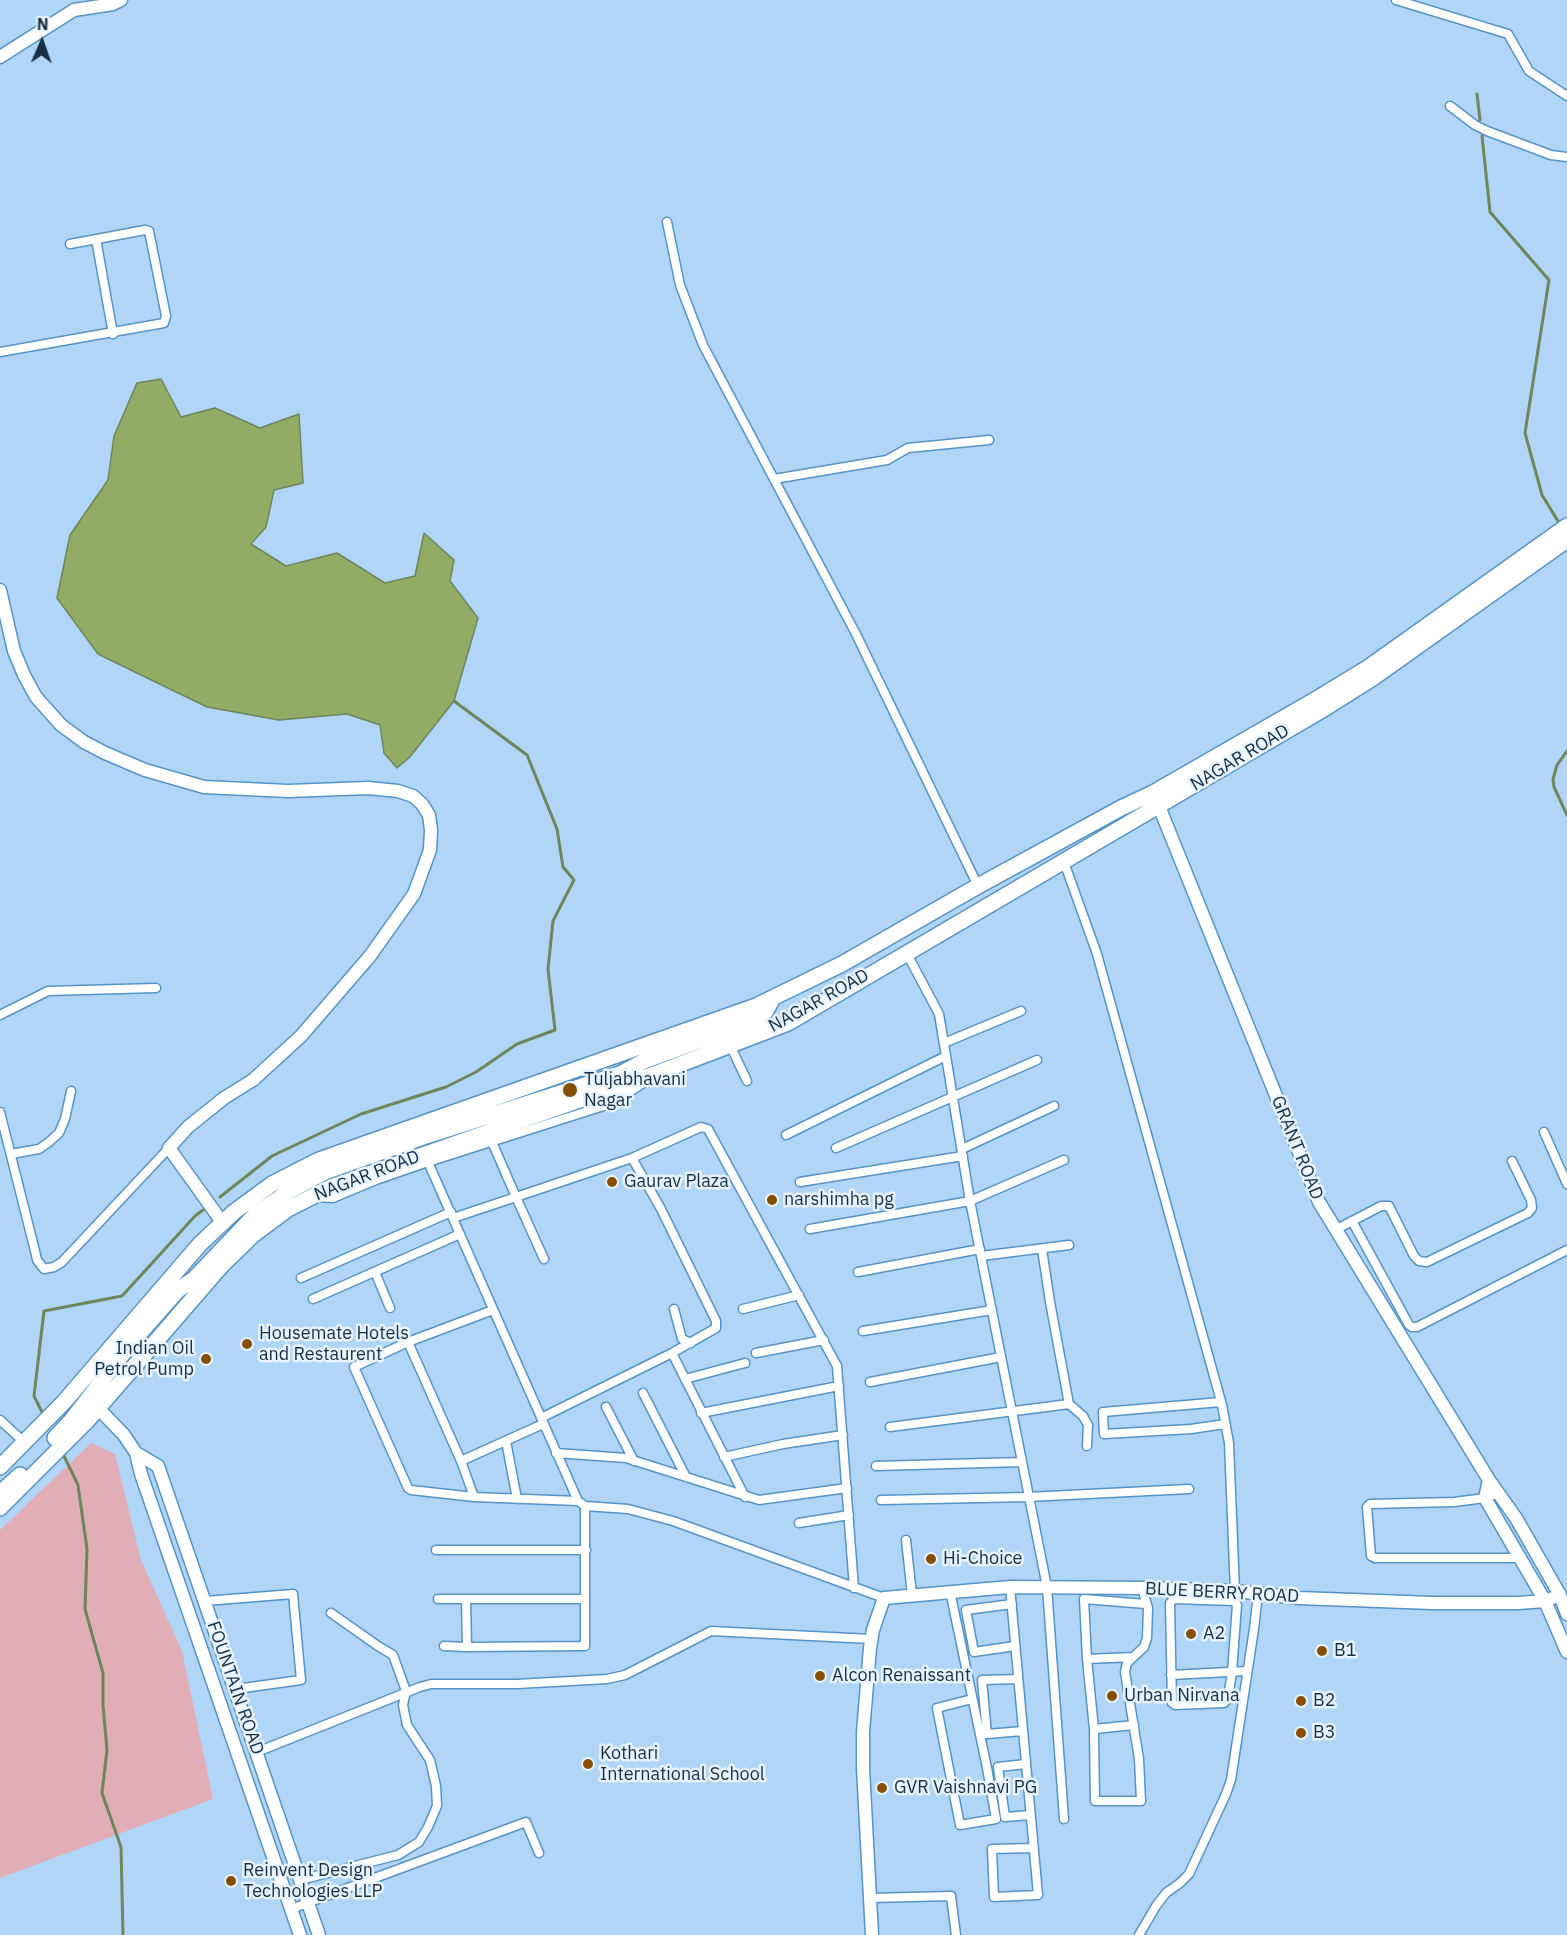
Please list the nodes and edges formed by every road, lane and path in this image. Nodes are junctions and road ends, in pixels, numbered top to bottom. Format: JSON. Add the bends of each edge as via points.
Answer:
{"nodes":[{"id":1,"x":121,"y":0,"type":"edge"},
{"id":2,"x":1396,"y":0,"type":"edge"},
{"id":3,"x":0,"y":57,"type":"edge"},
{"id":4,"x":1567,"y":96,"type":"edge"},
{"id":5,"x":1450,"y":106,"type":"dead end"},
{"id":6,"x":1567,"y":157,"type":"edge"},
{"id":7,"x":667,"y":222,"type":"dead end"},
{"id":8,"x":96,"y":239,"type":"junction"},
{"id":9,"x":70,"y":244,"type":"dead end"},
{"id":10,"x":113,"y":333,"type":"junction"},
{"id":11,"x":0,"y":352,"type":"edge"},
{"id":12,"x":988,"y":440,"type":"dead end"},
{"id":13,"x":774,"y":479,"type":"junction"},
{"id":14,"x":1565,"y":531,"type":"edge"},
{"id":15,"x":0,"y":591,"type":"edge"},
{"id":16,"x":4,"y":630,"type":"edge"},
{"id":17,"x":1156,"y":799,"type":"junction"},
{"id":18,"x":1064,"y":862,"type":"junction"},
{"id":19,"x":978,"y":886,"type":"junction"},
{"id":20,"x":906,"y":952,"type":"junction"},
{"id":21,"x":156,"y":988,"type":"dead end"},
{"id":22,"x":778,"y":996,"type":"junction"},
{"id":23,"x":1021,"y":1011,"type":"dead end"},
{"id":24,"x":0,"y":1015,"type":"edge"},
{"id":25,"x":797,"y":1017,"type":"junction"},
{"id":26,"x":944,"y":1043,"type":"junction"},
{"id":27,"x":730,"y":1045,"type":"junction"},
{"id":28,"x":946,"y":1056,"type":"junction"},
{"id":29,"x":1037,"y":1060,"type":"dead end"},
{"id":30,"x":660,"y":1072,"type":"junction"},
{"id":31,"x":747,"y":1081,"type":"dead end"},
{"id":32,"x":71,"y":1091,"type":"dead end"},
{"id":33,"x":953,"y":1096,"type":"junction"},
{"id":34,"x":1054,"y":1106,"type":"dead end"},
{"id":35,"x":0,"y":1112,"type":"edge"},
{"id":36,"x":1544,"y":1132,"type":"dead end"},
{"id":37,"x":786,"y":1135,"type":"dead end"},
{"id":38,"x":492,"y":1142,"type":"junction"},
{"id":39,"x":169,"y":1148,"type":"junction"},
{"id":40,"x":836,"y":1148,"type":"dead end"},
{"id":41,"x":962,"y":1152,"type":"junction"},
{"id":42,"x":11,"y":1154,"type":"junction"},
{"id":43,"x":632,"y":1158,"type":"junction"},
{"id":44,"x":1064,"y":1160,"type":"dead end"},
{"id":45,"x":1512,"y":1161,"type":"dead end"},
{"id":46,"x":428,"y":1162,"type":"junction"},
{"id":47,"x":800,"y":1182,"type":"dead end"},
{"id":48,"x":1567,"y":1184,"type":"edge"},
{"id":49,"x":311,"y":1197,"type":"junction"},
{"id":50,"x":516,"y":1197,"type":"junction"},
{"id":51,"x":970,"y":1201,"type":"junction"},
{"id":52,"x":452,"y":1215,"type":"junction"},
{"id":53,"x":1352,"y":1221,"type":"junction"},
{"id":54,"x":222,"y":1222,"type":"junction"},
{"id":55,"x":810,"y":1229,"type":"dead end"},
{"id":56,"x":1335,"y":1230,"type":"junction"},
{"id":57,"x":460,"y":1234,"type":"junction"},
{"id":58,"x":1069,"y":1245,"type":"dead end"},
{"id":59,"x":1042,"y":1249,"type":"junction"},
{"id":60,"x":1567,"y":1250,"type":"edge"},
{"id":61,"x":981,"y":1253,"type":"junction"},
{"id":62,"x":544,"y":1259,"type":"dead end"},
{"id":63,"x":375,"y":1272,"type":"junction"},
{"id":64,"x":858,"y":1272,"type":"dead end"},
{"id":65,"x":301,"y":1278,"type":"dead end"},
{"id":66,"x":799,"y":1295,"type":"junction"},
{"id":67,"x":313,"y":1299,"type":"dead end"},
{"id":68,"x":390,"y":1308,"type":"dead end"},
{"id":69,"x":674,"y":1309,"type":"dead end"},
{"id":70,"x":744,"y":1309,"type":"dead end"},
{"id":71,"x":493,"y":1310,"type":"junction"},
{"id":72,"x":992,"y":1310,"type":"junction"},
{"id":73,"x":863,"y":1331,"type":"dead end"},
{"id":74,"x":824,"y":1340,"type":"junction"},
{"id":75,"x":408,"y":1342,"type":"junction"},
{"id":76,"x":691,"y":1343,"type":"junction"},
{"id":77,"x":672,"y":1353,"type":"junction"},
{"id":78,"x":756,"y":1353,"type":"dead end"},
{"id":79,"x":1001,"y":1357,"type":"junction"},
{"id":80,"x":745,"y":1364,"type":"dead end"},
{"id":81,"x":94,"y":1368,"type":"junction"},
{"id":82,"x":685,"y":1379,"type":"junction"},
{"id":83,"x":870,"y":1382,"type":"dead end"},
{"id":84,"x":839,"y":1386,"type":"junction"},
{"id":85,"x":643,"y":1393,"type":"dead end"},
{"id":86,"x":1221,"y":1402,"type":"junction"},
{"id":87,"x":92,"y":1404,"type":"junction"},
{"id":88,"x":1069,"y":1404,"type":"junction"},
{"id":89,"x":606,"y":1407,"type":"dead end"},
{"id":90,"x":1012,"y":1410,"type":"junction"},
{"id":91,"x":701,"y":1413,"type":"junction"},
{"id":92,"x":0,"y":1420,"type":"edge"},
{"id":93,"x":542,"y":1421,"type":"junction"},
{"id":94,"x":1225,"y":1424,"type":"junction"},
{"id":95,"x":890,"y":1427,"type":"dead end"},
{"id":96,"x":843,"y":1435,"type":"junction"},
{"id":97,"x":506,"y":1441,"type":"junction"},
{"id":98,"x":24,"y":1442,"type":"junction"},
{"id":99,"x":58,"y":1443,"type":"junction"},
{"id":100,"x":1087,"y":1446,"type":"dead end"},
{"id":101,"x":136,"y":1453,"type":"junction"},
{"id":102,"x":556,"y":1453,"type":"junction"},
{"id":103,"x":724,"y":1457,"type":"junction"},
{"id":104,"x":461,"y":1461,"type":"junction"},
{"id":105,"x":634,"y":1461,"type":"junction"},
{"id":106,"x":1022,"y":1462,"type":"junction"},
{"id":107,"x":876,"y":1466,"type":"dead end"},
{"id":108,"x":0,"y":1467,"type":"edge"},
{"id":109,"x":686,"y":1476,"type":"junction"},
{"id":110,"x":1489,"y":1480,"type":"junction"},
{"id":111,"x":847,"y":1488,"type":"junction"},
{"id":112,"x":1189,"y":1489,"type":"dead end"},
{"id":113,"x":0,"y":1493,"type":"edge"},
{"id":114,"x":1498,"y":1493,"type":"junction"},
{"id":115,"x":474,"y":1497,"type":"junction"},
{"id":116,"x":744,"y":1497,"type":"junction"},
{"id":117,"x":1028,"y":1497,"type":"junction"},
{"id":118,"x":1485,"y":1498,"type":"junction"},
{"id":119,"x":517,"y":1499,"type":"junction"},
{"id":120,"x":881,"y":1500,"type":"dead end"},
{"id":121,"x":581,"y":1503,"type":"junction"},
{"id":122,"x":0,"y":1508,"type":"edge"},
{"id":123,"x":849,"y":1515,"type":"junction"},
{"id":124,"x":799,"y":1523,"type":"dead end"},
{"id":125,"x":906,"y":1540,"type":"dead end"},
{"id":126,"x":436,"y":1550,"type":"dead end"},
{"id":127,"x":586,"y":1550,"type":"junction"},
{"id":128,"x":1522,"y":1558,"type":"junction"},
{"id":129,"x":1010,"y":1587,"type":"junction"},
{"id":130,"x":1047,"y":1587,"type":"junction"},
{"id":131,"x":854,"y":1588,"type":"junction"},
{"id":132,"x":1145,"y":1588,"type":"junction"},
{"id":133,"x":950,"y":1591,"type":"junction"},
{"id":134,"x":1235,"y":1591,"type":"junction"},
{"id":135,"x":1258,"y":1593,"type":"junction"},
{"id":136,"x":912,"y":1595,"type":"junction"},
{"id":137,"x":1560,"y":1595,"type":"junction"},
{"id":138,"x":884,"y":1598,"type":"junction"},
{"id":139,"x":438,"y":1599,"type":"dead end"},
{"id":140,"x":585,"y":1599,"type":"junction"},
{"id":141,"x":466,"y":1600,"type":"junction"},
{"id":142,"x":1545,"y":1600,"type":"junction"},
{"id":143,"x":205,"y":1601,"type":"junction"},
{"id":144,"x":1012,"y":1604,"type":"junction"},
{"id":145,"x":1146,"y":1604,"type":"junction"},
{"id":146,"x":331,"y":1613,"type":"dead end"},
{"id":147,"x":1567,"y":1614,"type":"edge"},
{"id":148,"x":871,"y":1639,"type":"junction"},
{"id":149,"x":444,"y":1646,"type":"dead end"},
{"id":150,"x":1016,"y":1646,"type":"junction"},
{"id":151,"x":467,"y":1647,"type":"junction"},
{"id":152,"x":1567,"y":1652,"type":"edge"},
{"id":153,"x":1134,"y":1657,"type":"junction"},
{"id":154,"x":1087,"y":1659,"type":"junction"},
{"id":155,"x":1247,"y":1671,"type":"junction"},
{"id":156,"x":1232,"y":1672,"type":"junction"},
{"id":157,"x":1171,"y":1675,"type":"junction"},
{"id":158,"x":1018,"y":1679,"type":"junction"},
{"id":159,"x":406,"y":1691,"type":"junction"},
{"id":160,"x":238,"y":1695,"type":"junction"},
{"id":161,"x":972,"y":1699,"type":"junction"},
{"id":162,"x":221,"y":1706,"type":"junction"},
{"id":163,"x":1134,"y":1725,"type":"junction"},
{"id":164,"x":1094,"y":1729,"type":"junction"},
{"id":165,"x":1023,"y":1731,"type":"junction"},
{"id":166,"x":257,"y":1752,"type":"junction"},
{"id":167,"x":1026,"y":1764,"type":"junction"},
{"id":168,"x":1030,"y":1815,"type":"junction"},
{"id":169,"x":1064,"y":1819,"type":"dead end"},
{"id":170,"x":1033,"y":1848,"type":"junction"},
{"id":171,"x":538,"y":1853,"type":"dead end"},
{"id":172,"x":300,"y":1880,"type":"junction"},
{"id":173,"x":870,"y":1898,"type":"junction"},
{"id":174,"x":307,"y":1902,"type":"junction"},
{"id":175,"x":291,"y":1908,"type":"junction"},
{"id":176,"x":300,"y":1935,"type":"edge"},
{"id":177,"x":319,"y":1935,"type":"edge"},
{"id":178,"x":872,"y":1935,"type":"edge"},
{"id":179,"x":956,"y":1935,"type":"edge"},
{"id":180,"x":1139,"y":1935,"type":"edge"}],
"edges":[{"from":1,"to":3,"type":"street","via":[[74,10]]},
{"from":2,"to":4,"type":"street","via":[[1508,34],[1534,76]]},
{"from":5,"to":6,"type":"street","via":[[1487,131],[1551,155]]},
{"from":7,"to":13,"type":"street","via":[[685,301]]},
{"from":8,"to":9,"type":"street"},
{"from":8,"to":10,"type":"street"},
{"from":8,"to":10,"type":"street","via":[[149,231],[166,316],[164,323]]},
{"from":10,"to":11,"type":"street"},
{"from":12,"to":13,"type":"street","via":[[908,448],[887,460]]},
{"from":13,"to":19,"type":"street","via":[[856,634]]},
{"from":14,"to":17,"type":"highway","name":"NAGAR ROAD","via":[[1366,669]]},
{"from":15,"to":16,"type":"street"},
{"from":16,"to":39,"type":"street","via":[[36,697],[61,725],[105,753],[204,787],[398,791],[413,796],[429,815],[430,850],[414,894],[370,956],[294,1043],[254,1080],[188,1127]]},
{"from":17,"to":18,"type":"highway","name":"NAGAR ROAD"},
{"from":17,"to":19,"type":"highway","name":"NAGAR ROAD","via":[[1121,808]]},
{"from":17,"to":56,"type":"street","name":"GRANT ROAD","via":[[1319,1202]]},
{"from":18,"to":20,"type":"highway","name":"NAGAR ROAD"},
{"from":18,"to":86,"type":"street","via":[[1097,954]]},
{"from":19,"to":22,"type":"highway","name":"NAGAR ROAD"},
{"from":20,"to":25,"type":"highway","name":"NAGAR ROAD"},
{"from":20,"to":26,"type":"street","via":[[939,1014]]},
{"from":21,"to":24,"type":"street","via":[[48,991]]},
{"from":22,"to":25,"type":"highway"},
{"from":22,"to":54,"type":"highway","name":"NAGAR ROAD","via":[[319,1160],[272,1184]]},
{"from":22,"to":87,"type":"highway","via":[[762,1018],[644,1061],[620,1074],[325,1172],[288,1192],[255,1215],[194,1279],[178,1290],[132,1341]]},
{"from":23,"to":26,"type":"street"},
{"from":25,"to":27,"type":"highway","name":"NAGAR ROAD"},
{"from":26,"to":28,"type":"street"},
{"from":27,"to":30,"type":"highway","name":"NAGAR ROAD"},
{"from":27,"to":31,"type":"street"},
{"from":28,"to":33,"type":"street"},
{"from":28,"to":37,"type":"street"},
{"from":29,"to":33,"type":"street"},
{"from":30,"to":38,"type":"street","via":[[613,1103]]},
{"from":30,"to":49,"type":"highway","name":"NAGAR ROAD"},
{"from":32,"to":42,"type":"street","via":[[65,1119],[49,1142],[39,1149]]},
{"from":33,"to":40,"type":"street"},
{"from":33,"to":41,"type":"street"},
{"from":34,"to":41,"type":"street"},
{"from":35,"to":42,"type":"street"},
{"from":36,"to":48,"type":"street"},
{"from":38,"to":46,"type":"street"},
{"from":38,"to":50,"type":"street"},
{"from":39,"to":42,"type":"street","via":[[62,1262],[44,1269],[35,1251]]},
{"from":39,"to":54,"type":"street"},
{"from":41,"to":47,"type":"street"},
{"from":41,"to":51,"type":"street"},
{"from":43,"to":50,"type":"street"},
{"from":43,"to":66,"type":"street","via":[[701,1127],[708,1129]]},
{"from":43,"to":76,"type":"street","via":[[716,1321],[715,1330]]},
{"from":44,"to":51,"type":"street"},
{"from":45,"to":53,"type":"street","via":[[1531,1200],[1528,1213],[1427,1262],[1414,1256],[1389,1206],[1381,1206]]},
{"from":46,"to":49,"type":"street","via":[[333,1198]]},
{"from":46,"to":52,"type":"street"},
{"from":49,"to":87,"type":"highway","name":"NAGAR ROAD","via":[[253,1235]]},
{"from":50,"to":52,"type":"street"},
{"from":50,"to":62,"type":"street"},
{"from":51,"to":55,"type":"street"},
{"from":51,"to":61,"type":"street"},
{"from":52,"to":57,"type":"street"},
{"from":52,"to":65,"type":"street"},
{"from":53,"to":56,"type":"street"},
{"from":53,"to":60,"type":"street","via":[[1412,1327]]},
{"from":54,"to":81,"type":"highway","name":"NAGAR ROAD"},
{"from":56,"to":110,"type":"street","name":"GRANT ROAD"},
{"from":57,"to":63,"type":"street"},
{"from":57,"to":71,"type":"street"},
{"from":58,"to":59,"type":"street"},
{"from":59,"to":61,"type":"street"},
{"from":59,"to":88,"type":"street"},
{"from":61,"to":64,"type":"street"},
{"from":61,"to":72,"type":"street"},
{"from":63,"to":67,"type":"street"},
{"from":63,"to":68,"type":"street"},
{"from":66,"to":70,"type":"street"},
{"from":66,"to":74,"type":"street"},
{"from":69,"to":76,"type":"street","via":[[682,1339]]},
{"from":71,"to":75,"type":"street"},
{"from":71,"to":93,"type":"street"},
{"from":72,"to":73,"type":"street"},
{"from":72,"to":79,"type":"street"},
{"from":74,"to":78,"type":"street"},
{"from":74,"to":84,"type":"street","via":[[837,1366]]},
{"from":75,"to":104,"type":"street"},
{"from":75,"to":115,"type":"street","via":[[354,1367],[408,1488]]},
{"from":76,"to":77,"type":"street"},
{"from":77,"to":82,"type":"street"},
{"from":77,"to":93,"type":"street"},
{"from":79,"to":83,"type":"street"},
{"from":79,"to":90,"type":"street"},
{"from":80,"to":82,"type":"street"},
{"from":81,"to":87,"type":"highway"},
{"from":81,"to":98,"type":"highway","name":"NAGAR ROAD"},
{"from":82,"to":91,"type":"street"},
{"from":84,"to":91,"type":"street"},
{"from":84,"to":96,"type":"street"},
{"from":85,"to":109,"type":"street"},
{"from":86,"to":94,"type":"street"},
{"from":86,"to":94,"type":"street","via":[[1103,1412],[1104,1434]]},
{"from":87,"to":99,"type":"highway"},
{"from":87,"to":101,"type":"street","name":"FOUNTAIN ROAD","via":[[124,1435]]},
{"from":88,"to":90,"type":"street"},
{"from":88,"to":100,"type":"street","via":[[1088,1425]]},
{"from":89,"to":105,"type":"street"},
{"from":90,"to":95,"type":"street"},
{"from":90,"to":106,"type":"street"},
{"from":91,"to":103,"type":"street"},
{"from":92,"to":98,"type":"street"},
{"from":93,"to":97,"type":"street"},
{"from":93,"to":102,"type":"street"},
{"from":94,"to":134,"type":"street"},
{"from":96,"to":103,"type":"street"},
{"from":96,"to":111,"type":"street"},
{"from":97,"to":104,"type":"street"},
{"from":97,"to":119,"type":"street"},
{"from":98,"to":108,"type":"highway","name":"NAGAR ROAD"},
{"from":99,"to":113,"type":"highway"},
{"from":99,"to":122,"type":"highway"},
{"from":101,"to":143,"type":"street","name":"FOUNTAIN ROAD","via":[[158,1466]]},
{"from":101,"to":162,"type":"street","name":"FOUNTAIN ROAD"},
{"from":102,"to":105,"type":"street"},
{"from":102,"to":121,"type":"street"},
{"from":103,"to":116,"type":"street"},
{"from":104,"to":115,"type":"street"},
{"from":105,"to":109,"type":"street"},
{"from":106,"to":107,"type":"street"},
{"from":106,"to":117,"type":"street"},
{"from":109,"to":116,"type":"street"},
{"from":110,"to":114,"type":"street","name":"GRANT ROAD"},
{"from":110,"to":118,"type":"street"},
{"from":111,"to":116,"type":"street","via":[[766,1501]]},
{"from":111,"to":123,"type":"street"},
{"from":112,"to":117,"type":"street"},
{"from":114,"to":118,"type":"street"},
{"from":114,"to":137,"type":"street","name":"GRANT ROAD"},
{"from":115,"to":119,"type":"street"},
{"from":117,"to":120,"type":"street"},
{"from":117,"to":130,"type":"street"},
{"from":118,"to":128,"type":"street"},
{"from":118,"to":128,"type":"street","via":[[1370,1504],[1371,1556]]},
{"from":119,"to":121,"type":"street"},
{"from":121,"to":127,"type":"street"},
{"from":121,"to":131,"type":"street","via":[[628,1509],[673,1521]]},
{"from":123,"to":124,"type":"street"},
{"from":123,"to":131,"type":"street"},
{"from":125,"to":136,"type":"street"},
{"from":126,"to":127,"type":"street"},
{"from":127,"to":140,"type":"street"},
{"from":128,"to":142,"type":"street"},
{"from":129,"to":130,"type":"street","name":"BLUE BERRY ROAD"},
{"from":129,"to":133,"type":"street","name":"BLUE BERRY ROAD"},
{"from":129,"to":144,"type":"street"},
{"from":130,"to":132,"type":"street","name":"BLUE BERRY ROAD"},
{"from":130,"to":169,"type":"street"},
{"from":131,"to":138,"type":"street"},
{"from":132,"to":134,"type":"street","name":"BLUE BERRY ROAD"},
{"from":132,"to":145,"type":"street"},
{"from":133,"to":136,"type":"street","name":"BLUE BERRY ROAD"},
{"from":133,"to":161,"type":"street"},
{"from":134,"to":135,"type":"street","name":"BLUE BERRY ROAD"},
{"from":135,"to":142,"type":"street","name":"BLUE BERRY ROAD","via":[[1432,1603]]},
{"from":135,"to":155,"type":"street"},
{"from":136,"to":138,"type":"street","name":"BLUE BERRY ROAD"},
{"from":137,"to":142,"type":"street","name":"BLUE BERRY ROAD"},
{"from":137,"to":147,"type":"street","name":"GRANT ROAD"},
{"from":138,"to":148,"type":"street"},
{"from":139,"to":141,"type":"street"},
{"from":140,"to":141,"type":"street"},
{"from":140,"to":151,"type":"street","via":[[585,1646]]},
{"from":141,"to":151,"type":"street"},
{"from":142,"to":152,"type":"street"},
{"from":143,"to":160,"type":"street","name":"FOUNTAIN ROAD"},
{"from":143,"to":160,"type":"street","via":[[293,1594],[302,1680]]},
{"from":144,"to":150,"type":"street"},
{"from":144,"to":150,"type":"street","via":[[966,1610],[974,1652]]},
{"from":145,"to":153,"type":"street","via":[[1146,1643]]},
{"from":145,"to":154,"type":"street","via":[[1084,1599]]},
{"from":146,"to":159,"type":"street","via":[[393,1655]]},
{"from":148,"to":159,"type":"street","via":[[711,1631],[625,1675],[607,1679],[431,1684]]},
{"from":148,"to":173,"type":"street","via":[[863,1750]]},
{"from":149,"to":151,"type":"street"},
{"from":150,"to":158,"type":"street"},
{"from":153,"to":154,"type":"street"},
{"from":153,"to":163,"type":"street","via":[[1125,1672]]},
{"from":154,"to":164,"type":"street"},
{"from":155,"to":156,"type":"street"},
{"from":155,"to":180,"type":"street","via":[[1226,1794],[1189,1874],[1166,1893]]},
{"from":156,"to":157,"type":"street"},
{"from":156,"to":157,"type":"street","via":[[1228,1698],[1221,1704],[1173,1704]]},
{"from":156,"to":157,"type":"street","via":[[1236,1602],[1174,1599],[1170,1603]]},
{"from":158,"to":165,"type":"street"},
{"from":158,"to":165,"type":"street","via":[[982,1680],[987,1734]]},
{"from":159,"to":166,"type":"street"},
{"from":159,"to":172,"type":"street","via":[[406,1725],[430,1760],[436,1786],[437,1806],[428,1827],[419,1842],[398,1856]]},
{"from":160,"to":162,"type":"street"},
{"from":160,"to":166,"type":"street","name":"FOUNTAIN ROAD"},
{"from":161,"to":161,"type":"street","via":[[996,1819],[960,1825],[937,1708]]},
{"from":162,"to":175,"type":"street","name":"FOUNTAIN ROAD"},
{"from":163,"to":164,"type":"street"},
{"from":163,"to":164,"type":"street","via":[[1141,1801],[1095,1801]]},
{"from":165,"to":167,"type":"street"},
{"from":166,"to":172,"type":"street","name":"FOUNTAIN ROAD"},
{"from":167,"to":168,"type":"street"},
{"from":167,"to":168,"type":"street","via":[[998,1767],[1005,1817]]},
{"from":168,"to":170,"type":"street"},
{"from":170,"to":170,"type":"street","via":[[1038,1894],[994,1897],[992,1850]]},
{"from":171,"to":174,"type":"street","via":[[526,1822]]},
{"from":172,"to":174,"type":"street","name":"FOUNTAIN ROAD"},
{"from":173,"to":178,"type":"street"},
{"from":173,"to":179,"type":"street","via":[[951,1896]]},
{"from":174,"to":175,"type":"street"},
{"from":174,"to":177,"type":"street","name":"FOUNTAIN ROAD"},
{"from":175,"to":176,"type":"street","name":"FOUNTAIN ROAD"}]}
